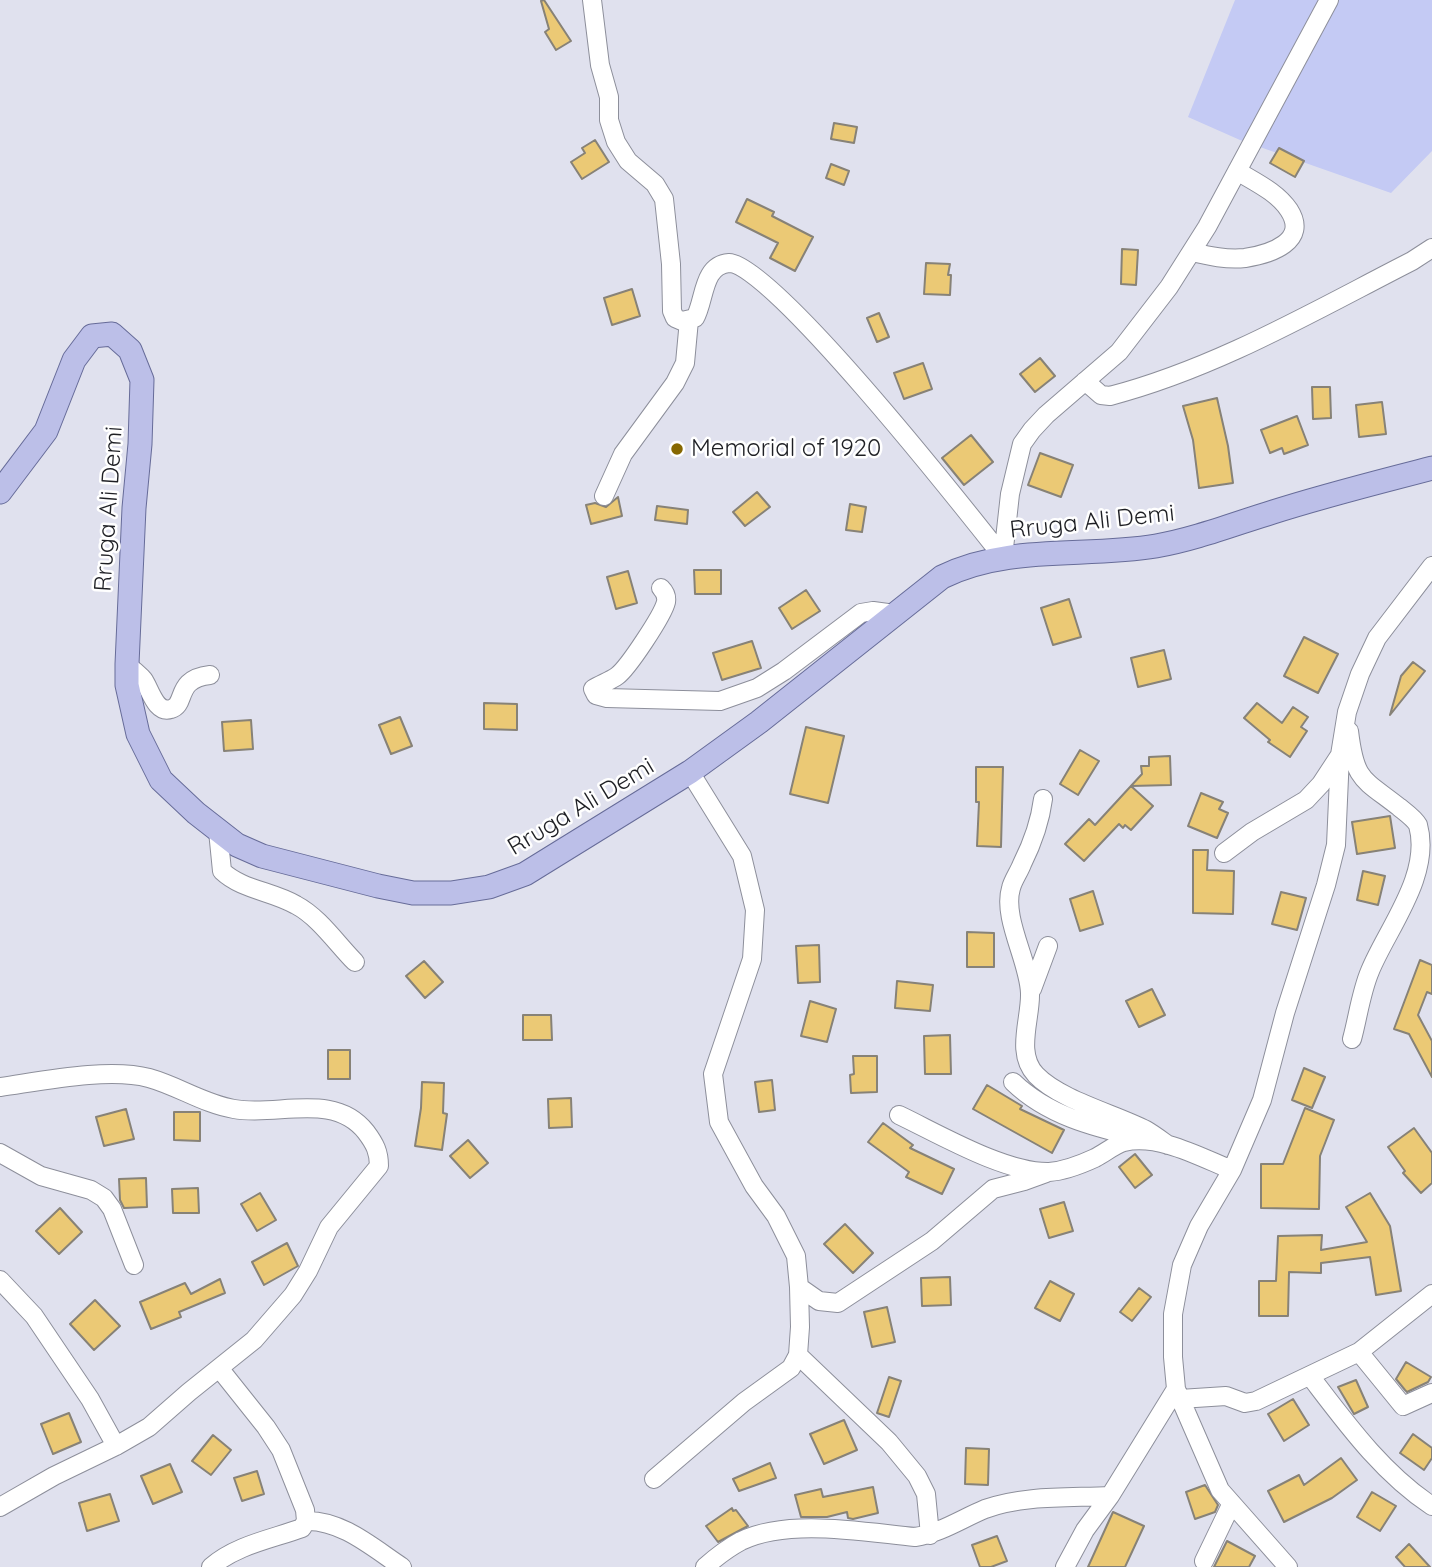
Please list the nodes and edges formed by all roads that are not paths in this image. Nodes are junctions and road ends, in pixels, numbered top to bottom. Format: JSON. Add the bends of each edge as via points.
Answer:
{"nodes":[{"id":1,"x":592,"y":0,"type":"edge"},
{"id":2,"x":1329,"y":0,"type":"edge"},
{"id":3,"x":1237,"y":171,"type":"junction"},
{"id":4,"x":1432,"y":248,"type":"edge"},
{"id":5,"x":1192,"y":251,"type":"junction"},
{"id":6,"x":689,"y":320,"type":"junction"},
{"id":7,"x":1085,"y":382,"type":"junction"},
{"id":8,"x":1432,"y":468,"type":"edge"},
{"id":9,"x":0,"y":492,"type":"edge"},
{"id":10,"x":604,"y":496,"type":"dead end"},
{"id":11,"x":1003,"y":557,"type":"junction"},
{"id":12,"x":1432,"y":566,"type":"edge"},
{"id":13,"x":661,"y":588,"type":"dead end"},
{"id":14,"x":895,"y":614,"type":"junction"},
{"id":15,"x":127,"y":664,"type":"junction"},
{"id":16,"x":210,"y":675,"type":"dead end"},
{"id":17,"x":1347,"y":712,"type":"junction"},
{"id":18,"x":1340,"y":755,"type":"junction"},
{"id":19,"x":690,"y":772,"type":"junction"},
{"id":20,"x":1043,"y":799,"type":"dead end"},
{"id":21,"x":218,"y":831,"type":"junction"},
{"id":22,"x":1224,"y":853,"type":"dead end"},
{"id":23,"x":1048,"y":946,"type":"dead end"},
{"id":24,"x":355,"y":962,"type":"dead end"},
{"id":25,"x":1030,"y":994,"type":"junction"},
{"id":26,"x":1352,"y":1039,"type":"dead end"},
{"id":27,"x":1013,"y":1082,"type":"dead end"},
{"id":28,"x":0,"y":1087,"type":"edge"},
{"id":29,"x":899,"y":1115,"type":"dead end"},
{"id":30,"x":1168,"y":1144,"type":"junction"},
{"id":31,"x":0,"y":1153,"type":"edge"},
{"id":32,"x":1232,"y":1170,"type":"junction"},
{"id":33,"x":1049,"y":1172,"type":"junction"},
{"id":34,"x":134,"y":1265,"type":"dead end"},
{"id":35,"x":0,"y":1280,"type":"edge"},
{"id":36,"x":799,"y":1287,"type":"junction"},
{"id":37,"x":1432,"y":1294,"type":"edge"},
{"id":38,"x":1359,"y":1352,"type":"junction"},
{"id":39,"x":797,"y":1355,"type":"junction"},
{"id":40,"x":219,"y":1368,"type":"junction"},
{"id":41,"x":1310,"y":1376,"type":"junction"},
{"id":42,"x":1432,"y":1393,"type":"edge"},
{"id":43,"x":1178,"y":1394,"type":"junction"},
{"id":44,"x":116,"y":1446,"type":"junction"},
{"id":45,"x":654,"y":1479,"type":"dead end"},
{"id":46,"x":1110,"y":1496,"type":"junction"},
{"id":47,"x":1231,"y":1505,"type":"junction"},
{"id":48,"x":1432,"y":1506,"type":"edge"},
{"id":49,"x":0,"y":1507,"type":"edge"},
{"id":50,"x":306,"y":1521,"type":"junction"},
{"id":51,"x":930,"y":1535,"type":"junction"},
{"id":52,"x":1269,"y":1560,"type":"edge"},
{"id":53,"x":1204,"y":1561,"type":"dead end"},
{"id":54,"x":211,"y":1567,"type":"edge"},
{"id":55,"x":402,"y":1567,"type":"edge"},
{"id":56,"x":705,"y":1567,"type":"edge"},
{"id":57,"x":1065,"y":1567,"type":"edge"},
{"id":58,"x":1288,"y":1567,"type":"edge"}],
"edges":[{"from":1,"to":6,"type":"street","via":[[609,120],[628,161],[664,199],[672,311],[675,318]]},
{"from":2,"to":3,"type":"street"},
{"from":3,"to":5,"type":"street"},
{"from":3,"to":5,"type":"street","via":[[1272,192],[1289,210],[1295,224],[1292,240],[1246,258],[1217,258]]},
{"from":4,"to":7,"type":"street","via":[[1184,374],[1110,396],[1101,395]]},
{"from":5,"to":7,"type":"street","via":[[1146,320]]},
{"from":6,"to":10,"type":"street","via":[[685,363],[623,454]]},
{"from":6,"to":11,"type":"street","via":[[695,318],[708,278],[718,267],[740,265],[754,274],[874,399]]},
{"from":7,"to":11,"type":"street","via":[[1046,415],[1022,444],[1010,494]]},
{"from":8,"to":11,"type":"main road","name":"Rruga Ali Demi","via":[[1157,546]]},
{"from":9,"to":15,"type":"main road","name":"Rruga Ali Demi","via":[[46,431],[74,360],[92,336],[112,334],[130,350],[142,380]]},
{"from":11,"to":14,"type":"main road","name":"Rruga Ali Demi","via":[[942,578]]},
{"from":12,"to":17,"type":"street","via":[[1377,638]]},
{"from":13,"to":14,"type":"street","via":[[666,601],[634,659],[593,689],[596,695],[720,701],[757,688],[861,613]]},
{"from":14,"to":19,"type":"main road","name":"Rruga Ali Demi"},
{"from":15,"to":16,"type":"street","via":[[142,677],[162,709],[177,706],[188,682]]},
{"from":15,"to":21,"type":"main road","name":"Rruga Ali Demi","via":[[138,734],[161,779]]},
{"from":17,"to":18,"type":"street"},
{"from":17,"to":26,"type":"street","via":[[1357,771],[1365,783],[1418,823],[1424,864],[1418,885],[1369,974]]},
{"from":18,"to":22,"type":"street","via":[[1306,800]]},
{"from":18,"to":32,"type":"street","via":[[1336,845],[1326,885],[1262,1100]]},
{"from":19,"to":21,"type":"main road","name":"Rruga Ali Demi","via":[[525,874],[489,887],[451,893],[413,893],[262,856]]},
{"from":19,"to":36,"type":"street","via":[[742,856],[755,910],[752,959],[713,1074],[719,1122],[787,1236],[796,1256]]},
{"from":20,"to":25,"type":"street","via":[[1040,824],[1011,889],[1009,904]]},
{"from":21,"to":24,"type":"street","via":[[222,871],[240,884],[297,905]]},
{"from":23,"to":25,"type":"street"},
{"from":25,"to":30,"type":"street","via":[[1025,1044],[1036,1075],[1083,1104]]},
{"from":27,"to":30,"type":"street","via":[[1027,1096],[1081,1122]]},
{"from":28,"to":40,"type":"street","via":[[68,1078],[148,1077],[235,1110],[324,1109],[345,1115],[362,1127],[379,1154],[379,1166],[329,1227],[293,1295],[254,1340]]},
{"from":29,"to":33,"type":"street","via":[[999,1161]]},
{"from":30,"to":32,"type":"street"},
{"from":30,"to":33,"type":"street","via":[[1123,1142],[1095,1158]]},
{"from":31,"to":34,"type":"street","via":[[41,1176],[104,1198]]},
{"from":32,"to":43,"type":"street","via":[[1182,1265],[1173,1314],[1172,1357]]},
{"from":33,"to":36,"type":"street","via":[[993,1189],[932,1241],[838,1303],[819,1301]]},
{"from":35,"to":44,"type":"street","via":[[34,1316]]},
{"from":36,"to":39,"type":"street"},
{"from":37,"to":38,"type":"street"},
{"from":38,"to":41,"type":"street"},
{"from":38,"to":42,"type":"street","via":[[1403,1406]]},
{"from":39,"to":45,"type":"street","via":[[791,1368]]},
{"from":39,"to":51,"type":"street","via":[[889,1442],[917,1476],[926,1494]]},
{"from":40,"to":44,"type":"street","via":[[149,1427]]},
{"from":40,"to":50,"type":"street","via":[[281,1450]]},
{"from":41,"to":43,"type":"street","via":[[1256,1401]]},
{"from":41,"to":48,"type":"street","via":[[1348,1427]]},
{"from":43,"to":46,"type":"street"},
{"from":43,"to":47,"type":"street"},
{"from":44,"to":49,"type":"street"},
{"from":46,"to":51,"type":"street","via":[[1022,1501],[987,1509]]},
{"from":46,"to":57,"type":"street"},
{"from":47,"to":52,"type":"street"},
{"from":47,"to":53,"type":"street"},
{"from":50,"to":54,"type":"street","via":[[302,1528],[242,1549]]},
{"from":50,"to":55,"type":"street","via":[[336,1525]]},
{"from":51,"to":56,"type":"street","via":[[805,1529],[770,1532],[741,1541]]},
{"from":52,"to":58,"type":"street"}]}
